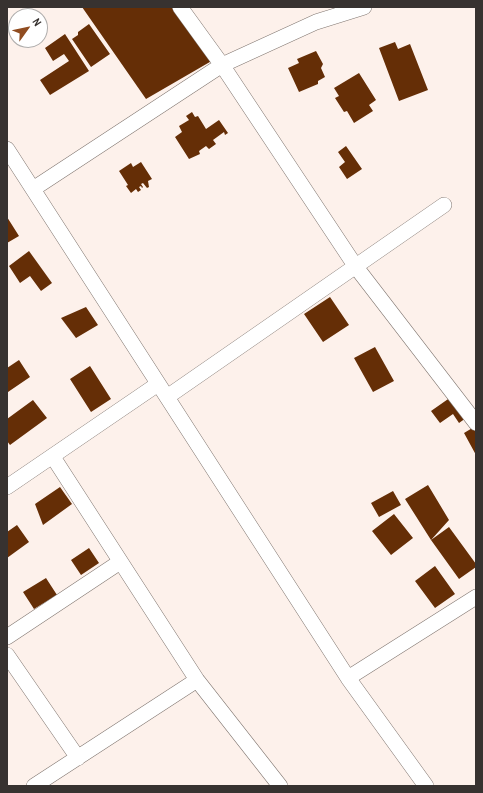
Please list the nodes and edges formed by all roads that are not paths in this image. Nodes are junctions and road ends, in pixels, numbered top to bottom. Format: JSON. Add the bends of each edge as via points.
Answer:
{"nodes":[{"id":1,"x":180,"y":7,"type":"edge"},
{"id":2,"x":364,"y":7,"type":"edge"},
{"id":3,"x":222,"y":65,"type":"junction"},
{"id":4,"x":7,"y":149,"type":"edge"},
{"id":5,"x":33,"y":189,"type":"junction"},
{"id":6,"x":444,"y":205,"type":"dead end"},
{"id":7,"x":356,"y":267,"type":"junction"},
{"id":8,"x":158,"y":384,"type":"junction"},
{"id":9,"x":167,"y":397,"type":"junction"},
{"id":10,"x":476,"y":423,"type":"edge"},
{"id":11,"x":53,"y":457,"type":"junction"},
{"id":12,"x":8,"y":485,"type":"edge"},
{"id":13,"x":120,"y":562,"type":"junction"},
{"id":14,"x":476,"y":597,"type":"edge"},
{"id":15,"x":7,"y":637,"type":"edge"},
{"id":16,"x":7,"y":655,"type":"edge"},
{"id":17,"x":348,"y":678,"type":"junction"},
{"id":18,"x":196,"y":680,"type":"junction"},
{"id":19,"x":78,"y":758,"type":"junction"},
{"id":20,"x":278,"y":785,"type":"edge"},
{"id":21,"x":34,"y":786,"type":"edge"},
{"id":22,"x":426,"y":786,"type":"edge"}],
"edges":[{"from":1,"to":3,"type":"street"},
{"from":2,"to":3,"type":"street","via":[[316,22]]},
{"from":3,"to":5,"type":"street"},
{"from":3,"to":7,"type":"street"},
{"from":4,"to":5,"type":"street"},
{"from":5,"to":8,"type":"street"},
{"from":6,"to":7,"type":"street"},
{"from":7,"to":9,"type":"street"},
{"from":7,"to":10,"type":"street"},
{"from":8,"to":9,"type":"street"},
{"from":8,"to":11,"type":"street"},
{"from":9,"to":17,"type":"street"},
{"from":11,"to":12,"type":"street"},
{"from":11,"to":13,"type":"street"},
{"from":13,"to":15,"type":"street"},
{"from":13,"to":18,"type":"street"},
{"from":14,"to":17,"type":"street"},
{"from":16,"to":19,"type":"street"},
{"from":17,"to":22,"type":"street"},
{"from":18,"to":19,"type":"street"},
{"from":18,"to":20,"type":"street"},
{"from":19,"to":21,"type":"street"}]}
